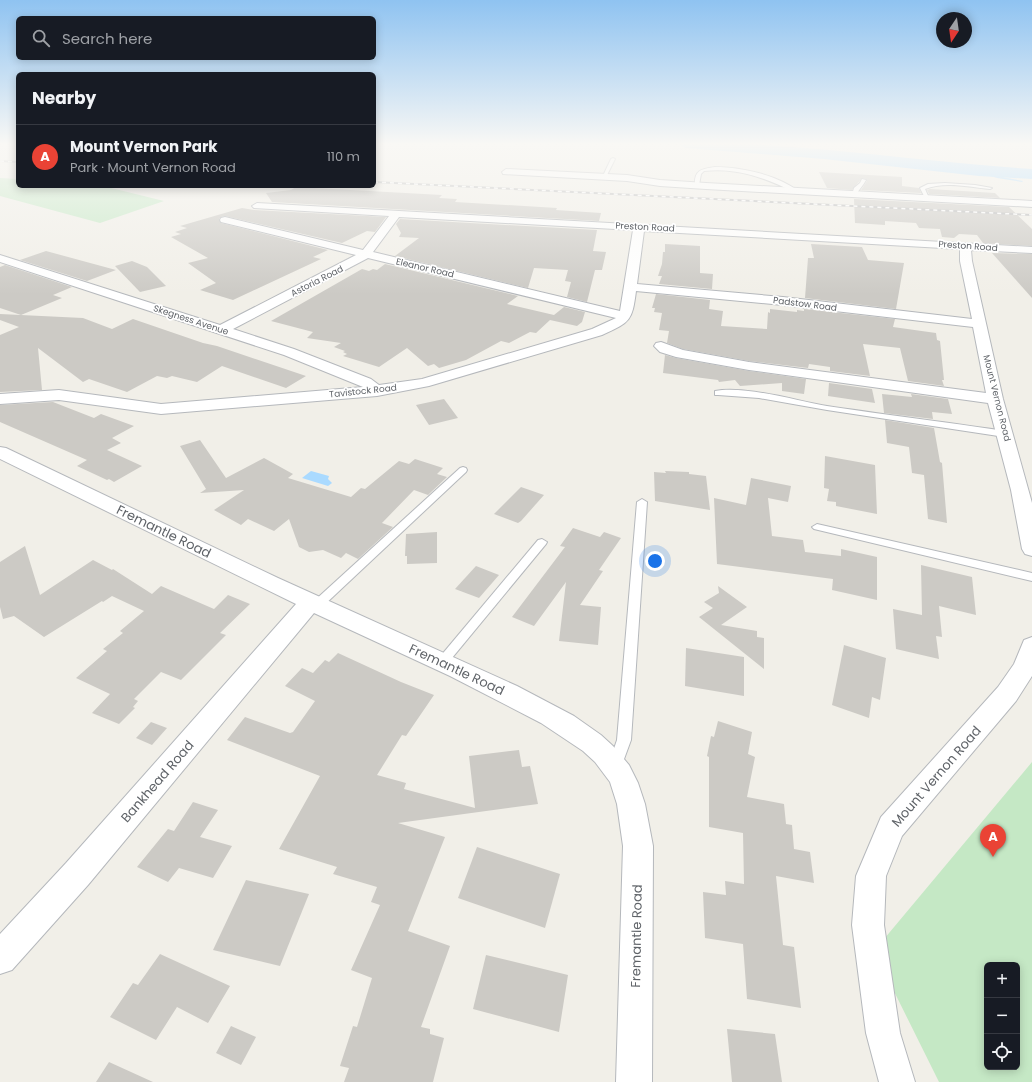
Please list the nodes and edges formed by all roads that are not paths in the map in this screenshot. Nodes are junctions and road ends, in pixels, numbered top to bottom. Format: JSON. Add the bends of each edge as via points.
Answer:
{"nodes":[{"id":1,"x":844,"y":193,"type":"edge"},
{"id":2,"x":925,"y":193,"type":"edge"},
{"id":3,"x":854,"y":194,"type":"joint"},
{"id":4,"x":927,"y":198,"type":"junction"},
{"id":5,"x":1032,"y":204,"type":"edge"},
{"id":6,"x":257,"y":206,"type":"dead end"},
{"id":7,"x":396,"y":214,"type":"junction"},
{"id":8,"x":225,"y":220,"type":"dead end"},
{"id":9,"x":638,"y":227,"type":"junction"},
{"id":10,"x":965,"y":246,"type":"junction"},
{"id":11,"x":1032,"y":250,"type":"edge"},
{"id":12,"x":366,"y":254,"type":"junction"},
{"id":13,"x":0,"y":258,"type":"edge"},
{"id":14,"x":630,"y":287,"type":"junction"},
{"id":15,"x":625,"y":316,"type":"junction"},
{"id":16,"x":980,"y":324,"type":"junction"},
{"id":17,"x":221,"y":330,"type":"junction"},
{"id":18,"x":660,"y":346,"type":"dead end"},
{"id":19,"x":377,"y":391,"type":"junction"},
{"id":20,"x":718,"y":393,"type":"dead end"},
{"id":21,"x":0,"y":399,"type":"edge"},
{"id":22,"x":995,"y":399,"type":"junction"},
{"id":23,"x":1005,"y":434,"type":"junction"},
{"id":24,"x":0,"y":452,"type":"edge"},
{"id":25,"x":463,"y":470,"type":"dead end"},
{"id":26,"x":642,"y":502,"type":"dead end"},
{"id":27,"x":817,"y":526,"type":"dead end"},
{"id":28,"x":1030,"y":530,"type":"edge"},
{"id":29,"x":542,"y":542,"type":"dead end"},
{"id":30,"x":1032,"y":549,"type":"edge"},
{"id":31,"x":1032,"y":577,"type":"edge"},
{"id":32,"x":314,"y":603,"type":"junction"},
{"id":33,"x":1032,"y":646,"type":"edge"},
{"id":34,"x":443,"y":662,"type":"junction"},
{"id":35,"x":615,"y":766,"type":"junction"},
{"id":36,"x":0,"y":958,"type":"edge"},
{"id":37,"x":634,"y":1082,"type":"edge"},
{"id":38,"x":897,"y":1082,"type":"edge"}],
"edges":[{"from":1,"to":3,"type":"street"},
{"from":2,"to":4,"type":"lane"},
{"from":3,"to":4,"type":"street"},
{"from":4,"to":5,"type":"street"},
{"from":6,"to":7,"type":"street","name":"Preston Road"},
{"from":7,"to":9,"type":"street","name":"Preston Road"},
{"from":7,"to":12,"type":"street","name":"Astoria Road"},
{"from":8,"to":12,"type":"street","name":"Eleanor Road"},
{"from":9,"to":10,"type":"street","name":"Preston Road"},
{"from":9,"to":14,"type":"street"},
{"from":10,"to":11,"type":"street","name":"Preston Road"},
{"from":10,"to":16,"type":"street","name":"Mount Vernon Road"},
{"from":12,"to":15,"type":"street","name":"Eleanor Road"},
{"from":12,"to":17,"type":"street","name":"Astoria Road"},
{"from":13,"to":17,"type":"street","name":"Skegness Avenue"},
{"from":14,"to":15,"type":"street"},
{"from":14,"to":16,"type":"street","name":"Padstow Road","via":[[783,301]]},
{"from":15,"to":19,"type":"street","name":"Tavistock Road","via":[[619,322],[598,332],[529,350],[424,383]]},
{"from":16,"to":22,"type":"street","name":"Mount Vernon Road"},
{"from":17,"to":19,"type":"street","name":"Skegness Avenue","via":[[319,362],[366,382]]},
{"from":18,"to":22,"type":"street","via":[[708,359]]},
{"from":19,"to":21,"type":"street","name":"Tavistock Road","via":[[161,409],[59,395]]},
{"from":20,"to":23,"type":"lane","via":[[762,396]]},
{"from":22,"to":23,"type":"street","name":"Mount Vernon Road"},
{"from":23,"to":28,"type":"street","name":"Mount Vernon Road"},
{"from":24,"to":32,"type":"street","name":"Fremantle Road"},
{"from":25,"to":32,"type":"lane"},
{"from":26,"to":35,"type":"lane","via":[[624,740]]},
{"from":27,"to":31,"type":"lane"},
{"from":28,"to":30,"type":"street","name":"Mount Vernon Road"},
{"from":29,"to":34,"type":"lane"},
{"from":32,"to":34,"type":"street","name":"Fremantle Road"},
{"from":32,"to":36,"type":"street","name":"Bankhead Road","via":[[77,874]]},
{"from":33,"to":38,"type":"street","name":"Mount Vernon Road","via":[[1025,667],[1007,694],[891,827],[871,876],[868,925],[883,1033]]},
{"from":34,"to":35,"type":"street","name":"Fremantle Road","via":[[543,710],[593,744]]},
{"from":35,"to":37,"type":"street","name":"Fremantle Road","via":[[634,814],[638,846]]}]}
